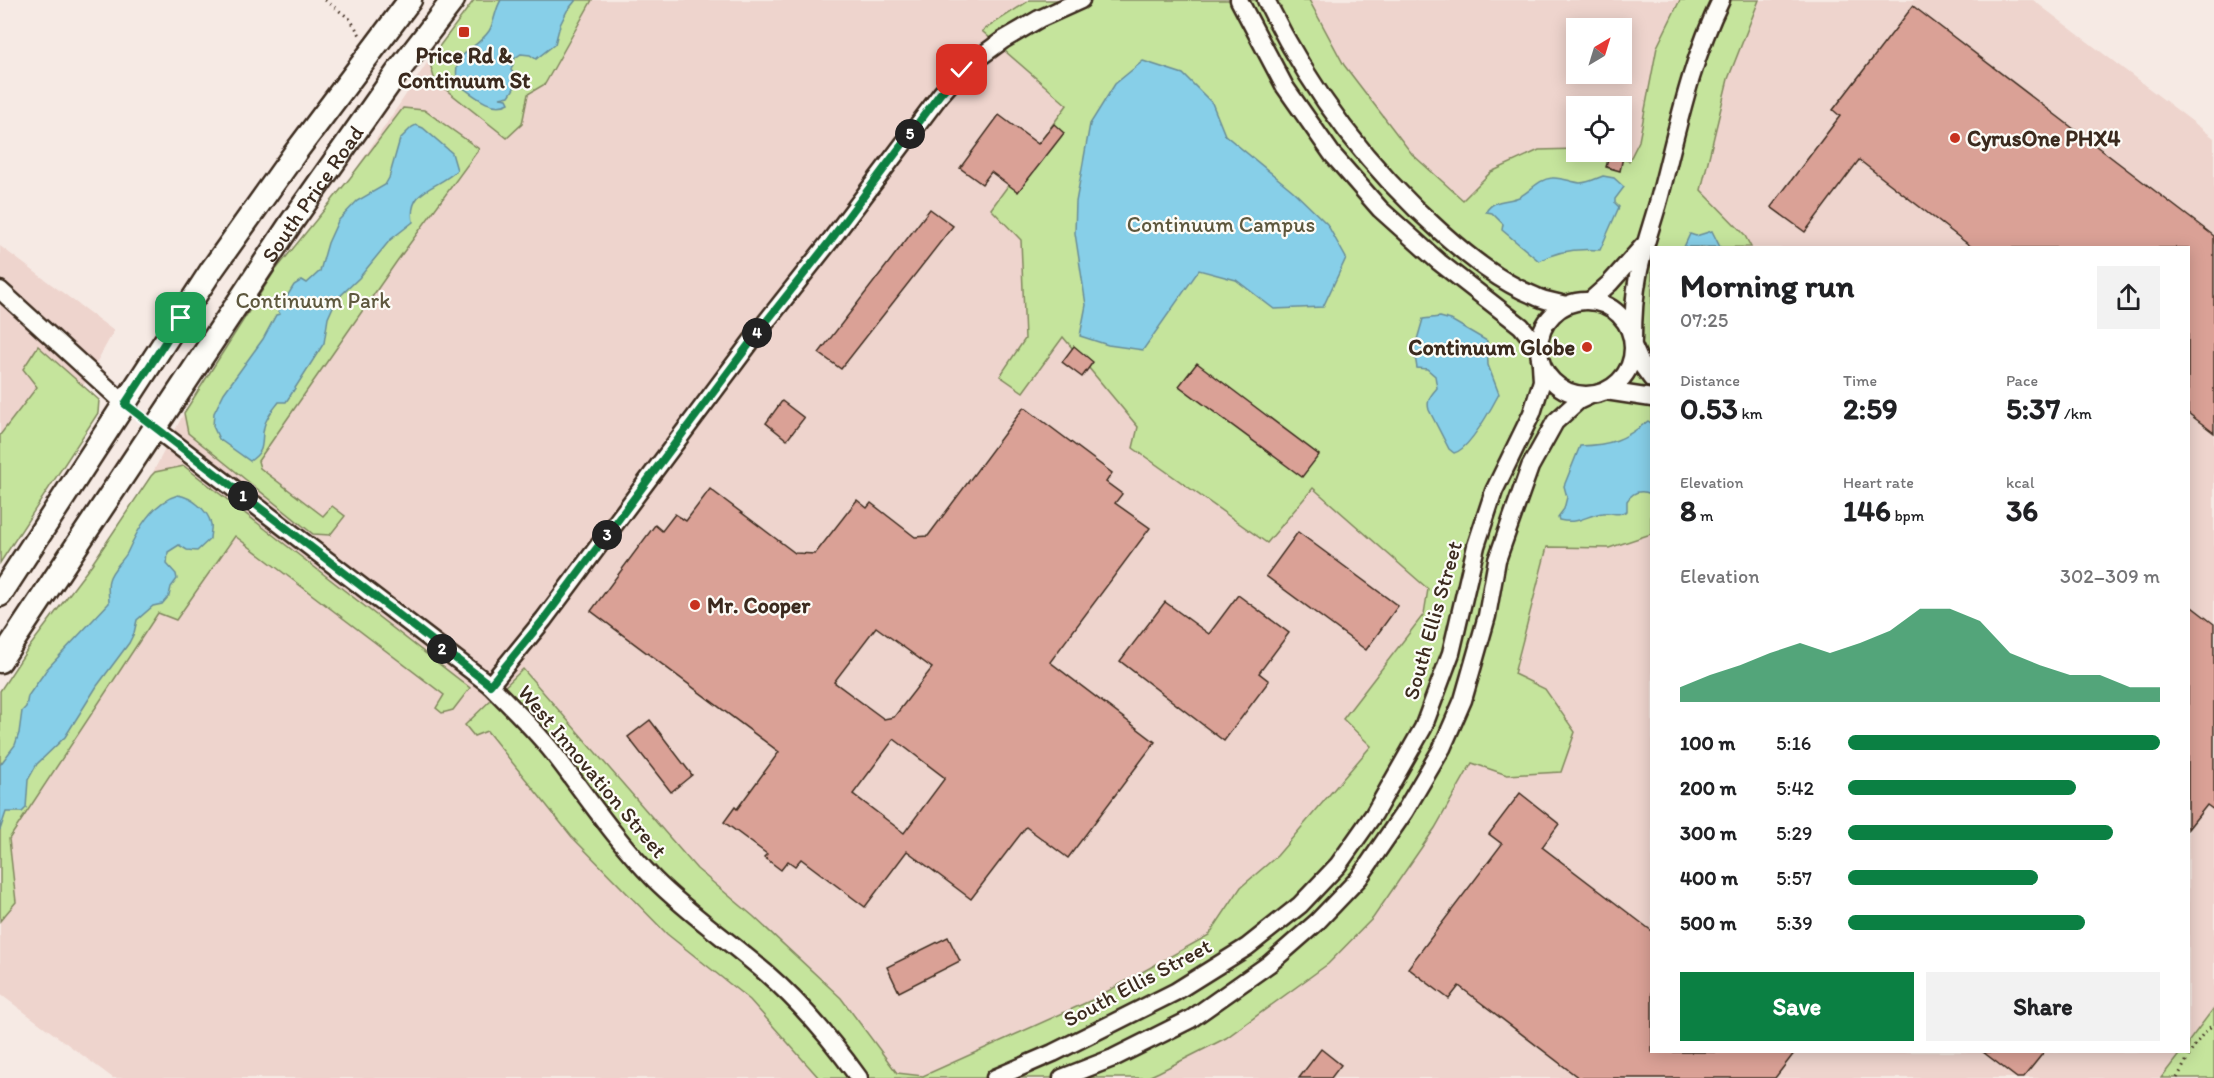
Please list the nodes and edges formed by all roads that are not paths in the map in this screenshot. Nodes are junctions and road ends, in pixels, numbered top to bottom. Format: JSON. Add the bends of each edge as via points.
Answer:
{"nodes":[{"id":1,"x":410,"y":0,"type":"edge"},
{"id":2,"x":453,"y":0,"type":"edge"},
{"id":3,"x":1081,"y":0,"type":"edge"},
{"id":4,"x":1239,"y":0,"type":"edge"},
{"id":5,"x":1266,"y":0,"type":"edge"},
{"id":6,"x":1721,"y":0,"type":"edge"},
{"id":7,"x":1646,"y":243,"type":"junction"},
{"id":8,"x":0,"y":290,"type":"edge"},
{"id":9,"x":1590,"y":301,"type":"junction"},
{"id":10,"x":1566,"y":305,"type":"junction"},
{"id":11,"x":1633,"y":344,"type":"junction"},
{"id":12,"x":1540,"y":356,"type":"junction"},
{"id":13,"x":1650,"y":376,"type":"edge"},
{"id":14,"x":1599,"y":393,"type":"junction"},
{"id":15,"x":1650,"y":398,"type":"edge"},
{"id":16,"x":125,"y":404,"type":"junction"},
{"id":17,"x":156,"y":429,"type":"junction"},
{"id":18,"x":0,"y":595,"type":"edge"},
{"id":19,"x":0,"y":661,"type":"edge"},
{"id":20,"x":490,"y":685,"type":"junction"},
{"id":21,"x":859,"y":1078,"type":"edge"},
{"id":22,"x":995,"y":1078,"type":"edge"},
{"id":23,"x":1062,"y":1078,"type":"edge"}],
"edges":[{"from":1,"to":16,"type":"main road","name":"South Price Road","via":[[224,254]]},
{"from":2,"to":17,"type":"main road","name":"South Price Road","via":[[291,223]]},
{"from":3,"to":20,"type":"street","via":[[1003,40],[962,70],[940,94]]},
{"from":4,"to":12,"type":"street","via":[[1285,87],[1332,154],[1380,209],[1439,262],[1521,326]]},
{"from":5,"to":10,"type":"street","via":[[1281,33],[1331,112],[1378,171],[1418,212],[1476,262],[1516,288]]},
{"from":6,"to":7,"type":"street","via":[[1704,34],[1689,80]]},
{"from":7,"to":9,"type":"street"},
{"from":7,"to":11,"type":"street","via":[[1638,275]]},
{"from":8,"to":16,"type":"street"},
{"from":9,"to":10,"type":"street"},
{"from":9,"to":11,"type":"street","via":[[1605,304],[1618,313],[1628,325]]},
{"from":10,"to":12,"type":"street","via":[[1546,323],[1540,335]]},
{"from":11,"to":13,"type":"street"},
{"from":11,"to":14,"type":"street","via":[[1632,361],[1626,373],[1618,383]]},
{"from":12,"to":14,"type":"street","via":[[1549,377],[1561,388],[1575,394]]},
{"from":12,"to":22,"type":"street","name":"South Ellis Street","via":[[1542,381],[1532,413],[1494,491],[1476,546],[1451,653],[1423,729],[1374,814],[1338,865],[1300,905],[1247,947],[1175,992]]},
{"from":14,"to":15,"type":"street"},
{"from":14,"to":23,"type":"street","name":"South Ellis Street","via":[[1578,401],[1555,422],[1530,467],[1497,560],[1487,616],[1463,700],[1442,748],[1359,878],[1269,964],[1191,1019],[1113,1058]]},
{"from":16,"to":17,"type":"main road"},
{"from":16,"to":18,"type":"main road","name":"South Price Road"},
{"from":17,"to":19,"type":"main road","name":"South Price Road"},
{"from":17,"to":20,"type":"street","name":"West Innovation Street"},
{"from":20,"to":21,"type":"street","name":"West Innovation Street","via":[[557,758],[639,864],[681,905],[800,1004]]}]}
